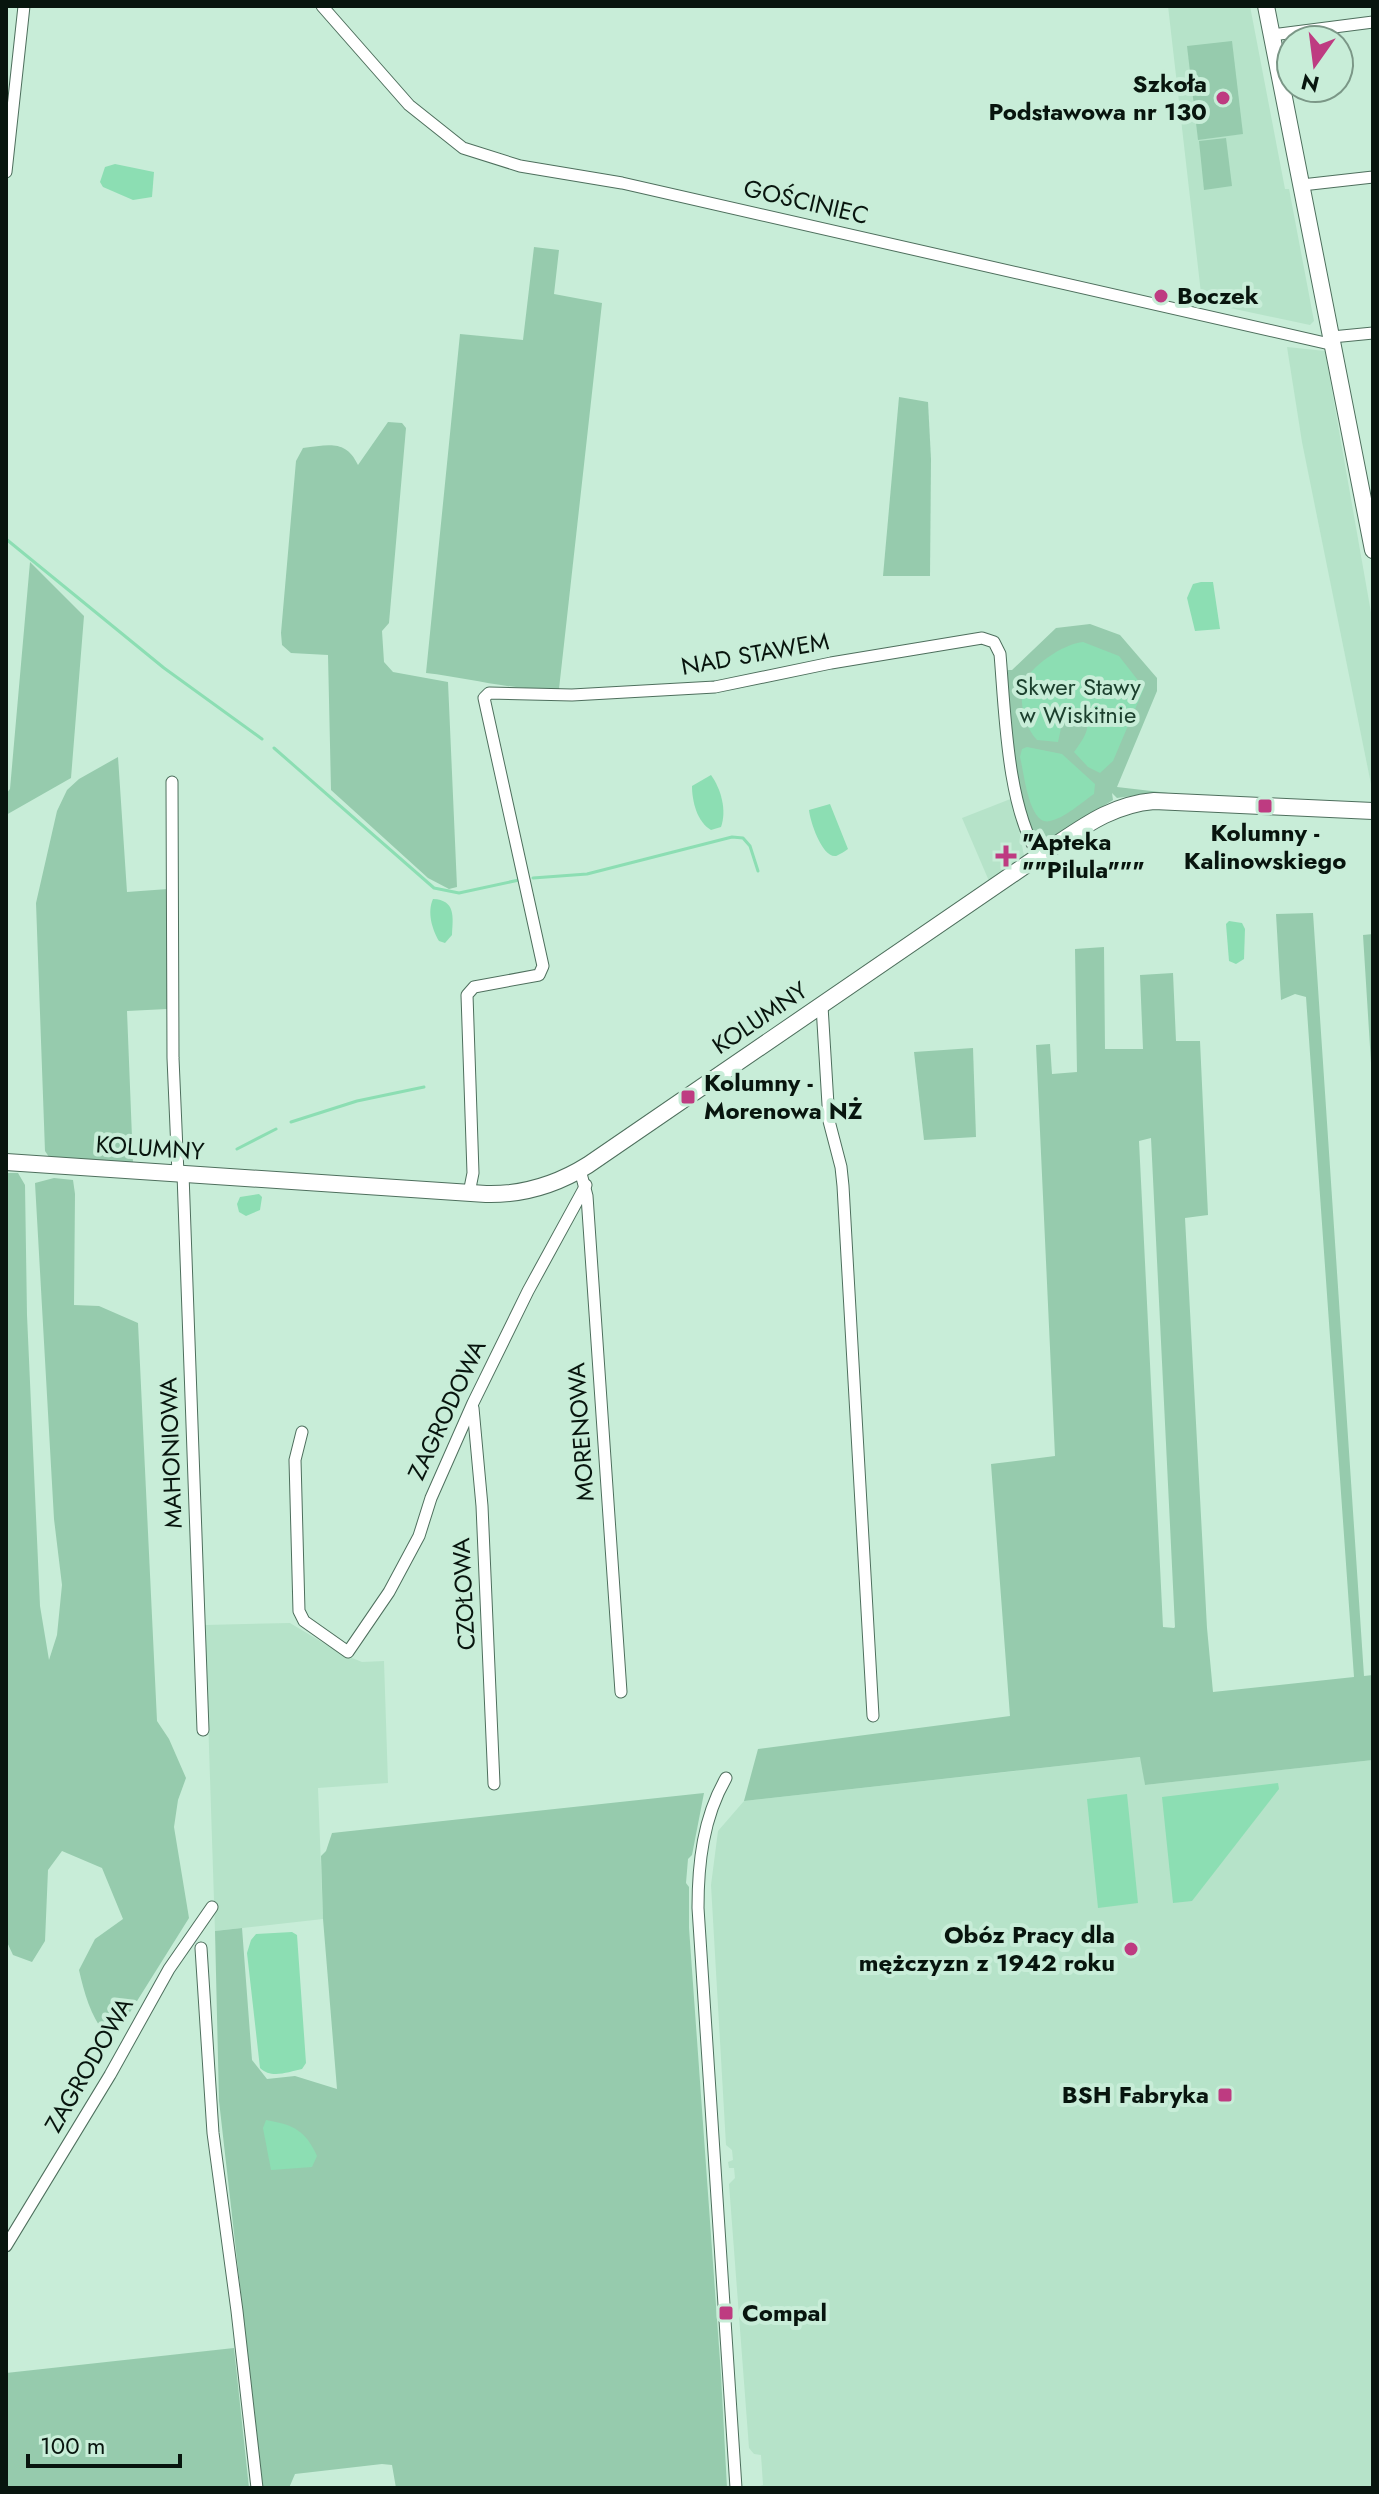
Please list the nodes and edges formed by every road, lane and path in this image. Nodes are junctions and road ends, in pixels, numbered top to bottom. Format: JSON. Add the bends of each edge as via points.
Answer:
{"nodes":[{"id":1,"x":24,"y":6,"type":"edge"},
{"id":2,"x":322,"y":6,"type":"edge"},
{"id":3,"x":1266,"y":6,"type":"edge"},
{"id":4,"x":1373,"y":22,"type":"edge"},
{"id":5,"x":1272,"y":35,"type":"junction"},
{"id":6,"x":6,"y":172,"type":"edge"},
{"id":7,"x":1373,"y":177,"type":"edge"},
{"id":8,"x":1302,"y":185,"type":"junction"},
{"id":9,"x":1373,"y":333,"type":"edge"},
{"id":10,"x":1333,"y":341,"type":"junction"},
{"id":11,"x":1373,"y":550,"type":"edge"},
{"id":12,"x":172,"y":782,"type":"dead end"},
{"id":13,"x":1373,"y":811,"type":"edge"},
{"id":14,"x":1039,"y":856,"type":"junction"},
{"id":15,"x":822,"y":1006,"type":"junction"},
{"id":16,"x":6,"y":1162,"type":"edge"},
{"id":17,"x":180,"y":1174,"type":"junction"},
{"id":18,"x":583,"y":1178,"type":"junction"},
{"id":19,"x":469,"y":1193,"type":"junction"},
{"id":20,"x":473,"y":1403,"type":"junction"},
{"id":21,"x":302,"y":1432,"type":"dead end"},
{"id":22,"x":621,"y":1692,"type":"dead end"},
{"id":23,"x":873,"y":1716,"type":"dead end"},
{"id":24,"x":203,"y":1730,"type":"dead end"},
{"id":25,"x":726,"y":1778,"type":"dead end"},
{"id":26,"x":494,"y":1784,"type":"dead end"},
{"id":27,"x":212,"y":1907,"type":"dead end"},
{"id":28,"x":201,"y":1948,"type":"dead end"},
{"id":29,"x":6,"y":2246,"type":"edge"},
{"id":30,"x":257,"y":2488,"type":"edge"},
{"id":31,"x":736,"y":2488,"type":"edge"}],
"edges":[{"from":1,"to":6,"type":"street"},
{"from":2,"to":10,"type":"street","name":"GOŚCINIEC","via":[[409,105],[463,148],[520,166],[652,190]]},
{"from":3,"to":5,"type":"street"},
{"from":4,"to":5,"type":"street"},
{"from":5,"to":8,"type":"street"},
{"from":7,"to":8,"type":"street"},
{"from":8,"to":10,"type":"street"},
{"from":9,"to":10,"type":"street","name":"GOŚCINIEC"},
{"from":10,"to":11,"type":"street"},
{"from":12,"to":17,"type":"street","name":"MAHONIOWA","via":[[173,1058]]},
{"from":13,"to":14,"type":"street","name":"KOLUMNY","via":[[1131,804],[1106,813]]},
{"from":14,"to":15,"type":"street","name":"KOLUMNY"},
{"from":14,"to":19,"type":"street","name":"NAD STAWEM","via":[[1022,817],[1009,756],[1000,654],[987,638],[715,687],[485,696],[543,970],[527,979],[474,987],[467,995],[473,1173]]},
{"from":15,"to":18,"type":"street","name":"KOLUMNY"},
{"from":15,"to":23,"type":"street","via":[[829,1121],[843,1186]]},
{"from":16,"to":17,"type":"street","name":"KOLUMNY"},
{"from":17,"to":19,"type":"street","name":"KOLUMNY"},
{"from":17,"to":24,"type":"street","name":"MAHONIOWA"},
{"from":18,"to":19,"type":"street","name":"KOLUMNY","via":[[521,1193]]},
{"from":18,"to":20,"type":"street","name":"ZAGRODOWA"},
{"from":18,"to":22,"type":"street","name":"MORENOWA"},
{"from":20,"to":21,"type":"street","name":"ZAGRODOWA","via":[[419,1536],[348,1652],[304,1621],[299,1611],[295,1460]]},
{"from":20,"to":26,"type":"street","name":"CZOŁOWA"},
{"from":25,"to":31,"type":"street","via":[[706,1823],[698,1908]]},
{"from":27,"to":29,"type":"street","name":"ZAGRODOWA","via":[[169,1969]]},
{"from":28,"to":30,"type":"street","via":[[213,2133]]}]}
